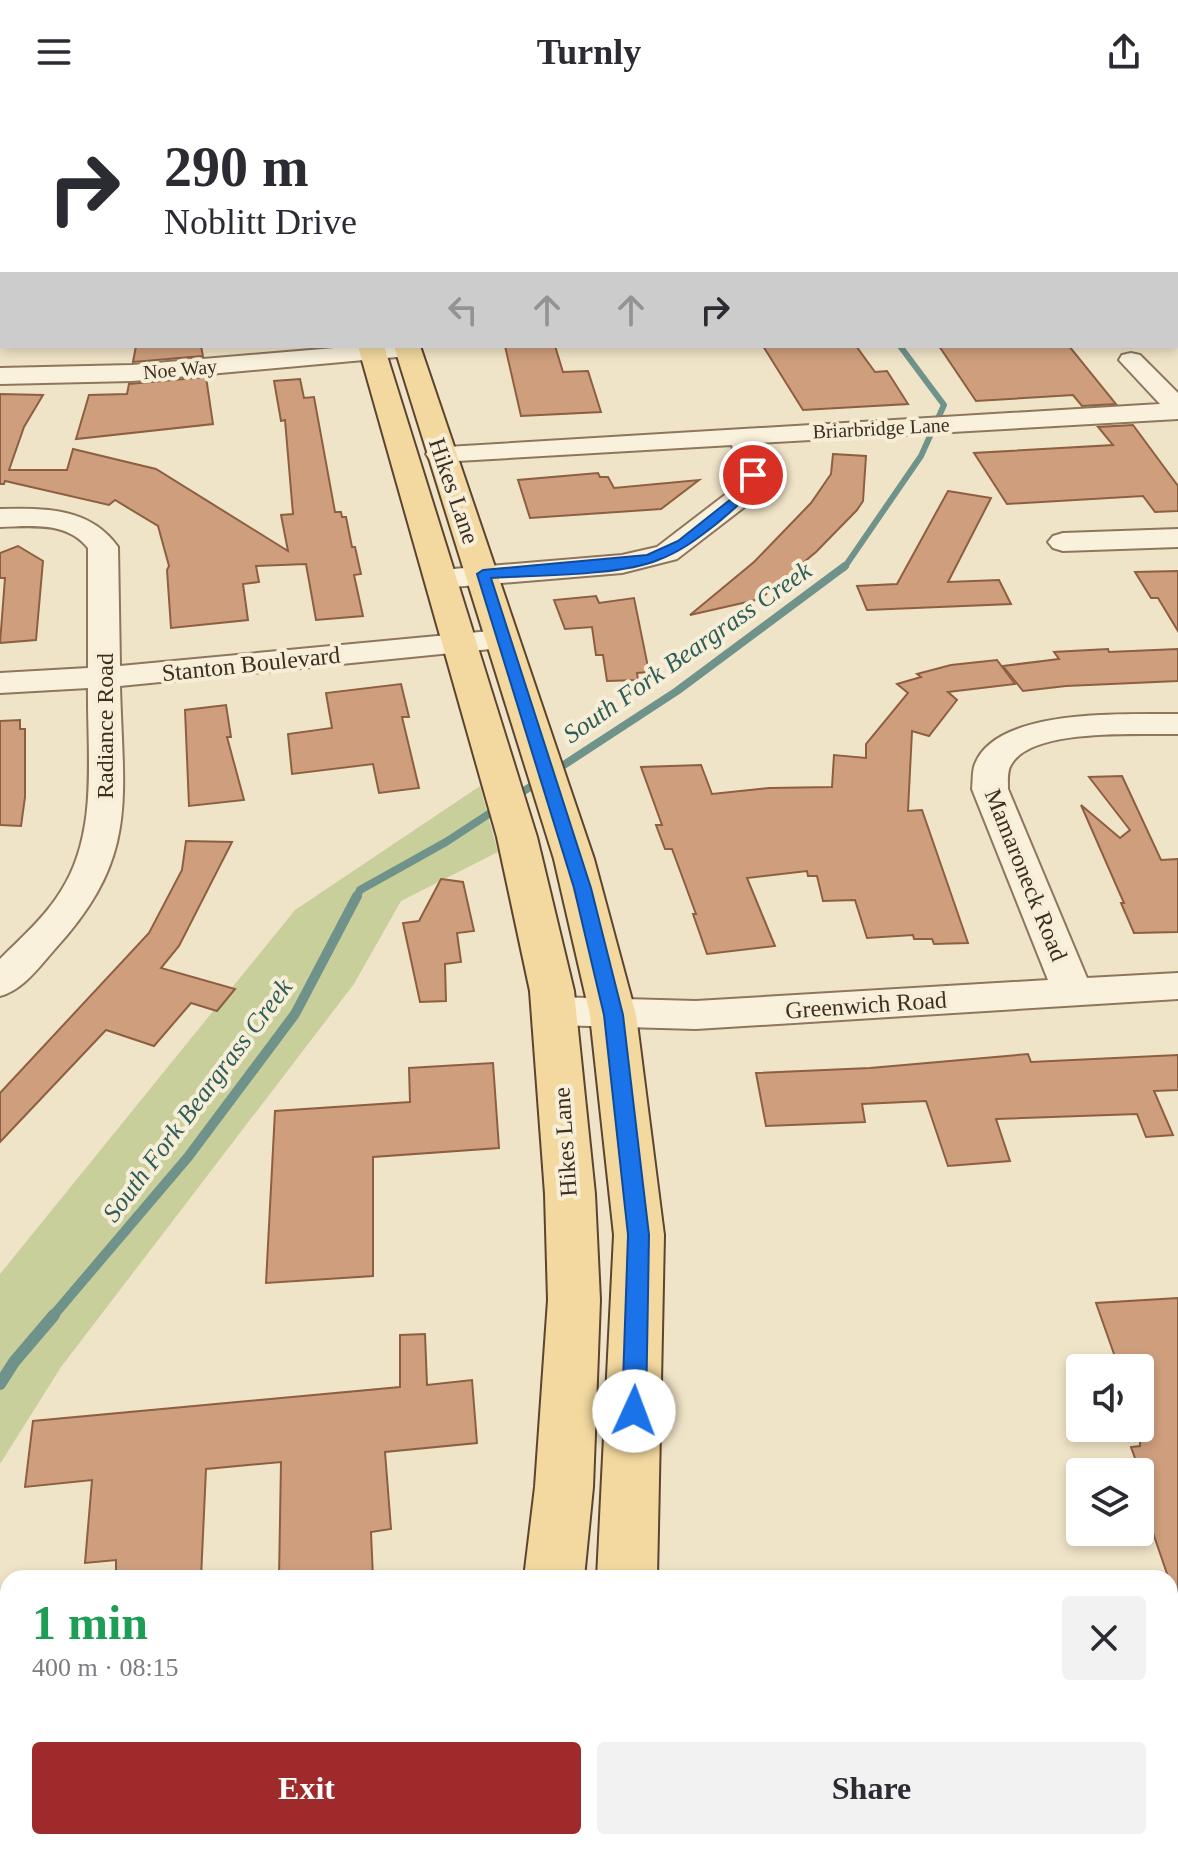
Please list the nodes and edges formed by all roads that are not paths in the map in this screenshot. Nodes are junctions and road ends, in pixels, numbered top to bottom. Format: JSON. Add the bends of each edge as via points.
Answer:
{"nodes":[{"id":1,"x":56,"y":348,"type":"edge"},
{"id":2,"x":94,"y":348,"type":"edge"},
{"id":3,"x":408,"y":348,"type":"edge"},
{"id":4,"x":372,"y":349,"type":"edge"},
{"id":5,"x":1131,"y":360,"type":"dead end"},
{"id":6,"x":88,"y":374,"type":"junction"},
{"id":7,"x":46,"y":375,"type":"junction"},
{"id":8,"x":0,"y":376,"type":"edge"},
{"id":9,"x":1178,"y":409,"type":"edge"},
{"id":10,"x":743,"y":436,"type":"junction"},
{"id":11,"x":440,"y":454,"type":"junction"},
{"id":12,"x":0,"y":518,"type":"edge"},
{"id":13,"x":1178,"y":538,"type":"edge"},
{"id":14,"x":1063,"y":542,"type":"dead end"},
{"id":15,"x":483,"y":574,"type":"junction"},
{"id":16,"x":441,"y":579,"type":"junction"},
{"id":17,"x":501,"y":639,"type":"junction"},
{"id":18,"x":460,"y":643,"type":"junction"},
{"id":19,"x":104,"y":677,"type":"junction"},
{"id":20,"x":0,"y":683,"type":"edge"},
{"id":21,"x":1178,"y":724,"type":"edge"},
{"id":22,"x":1,"y":980,"type":"edge"},
{"id":23,"x":1178,"y":986,"type":"edge"},
{"id":24,"x":1073,"y":992,"type":"junction"},
{"id":25,"x":554,"y":1011,"type":"junction"},
{"id":26,"x":613,"y":1015,"type":"junction"},
{"id":27,"x":555,"y":1570,"type":"edge"},
{"id":28,"x":627,"y":1570,"type":"edge"}],
"edges":[{"from":1,"to":7,"type":"street"},
{"from":2,"to":6,"type":"street"},
{"from":3,"to":4,"type":"street","name":"Noe Way"},
{"from":3,"to":11,"type":"main road","name":"Hikes Lane"},
{"from":4,"to":6,"type":"street","name":"Noe Way"},
{"from":4,"to":16,"type":"main road","name":"Hikes Lane"},
{"from":5,"to":9,"type":"street"},
{"from":6,"to":7,"type":"street","name":"Noe Way"},
{"from":7,"to":8,"type":"street","name":"Noe Way"},
{"from":9,"to":10,"type":"street","name":"Briarbridge Lane"},
{"from":10,"to":11,"type":"street","name":"Briarbridge Lane"},
{"from":10,"to":15,"type":"street","via":[[753,475],[746,492],[667,553],[632,563]]},
{"from":11,"to":15,"type":"main road","name":"Hikes Lane"},
{"from":12,"to":19,"type":"street","name":"Radiance Road","via":[[66,521],[99,539],[105,555]]},
{"from":13,"to":14,"type":"street"},
{"from":15,"to":16,"type":"street"},
{"from":15,"to":17,"type":"main road","name":"Hikes Lane"},
{"from":16,"to":18,"type":"main road","name":"Hikes Lane"},
{"from":17,"to":18,"type":"street","name":"Stanton Boulevard"},
{"from":17,"to":26,"type":"main road","name":"Hikes Lane","via":[[591,917]]},
{"from":18,"to":19,"type":"street","name":"Stanton Boulevard"},
{"from":18,"to":25,"type":"main road","name":"Hikes Lane","via":[[517,837]]},
{"from":19,"to":20,"type":"street","name":"Stanton Boulevard"},
{"from":19,"to":22,"type":"street","name":"Radiance Road","via":[[105,815],[96,866],[58,922]]},
{"from":21,"to":24,"type":"street","name":"Mamaroneck Road","via":[[1045,731],[1001,750],[990,766],[990,789]]},
{"from":23,"to":24,"type":"street","name":"Greenwich Road"},
{"from":24,"to":26,"type":"street","name":"Greenwich Road","via":[[696,1015]]},
{"from":25,"to":26,"type":"street","name":"Greenwich Road"},
{"from":25,"to":27,"type":"main road","name":"Hikes Lane","via":[[574,1300]]},
{"from":26,"to":28,"type":"main road","name":"Hikes Lane","via":[[639,1235]]}]}
